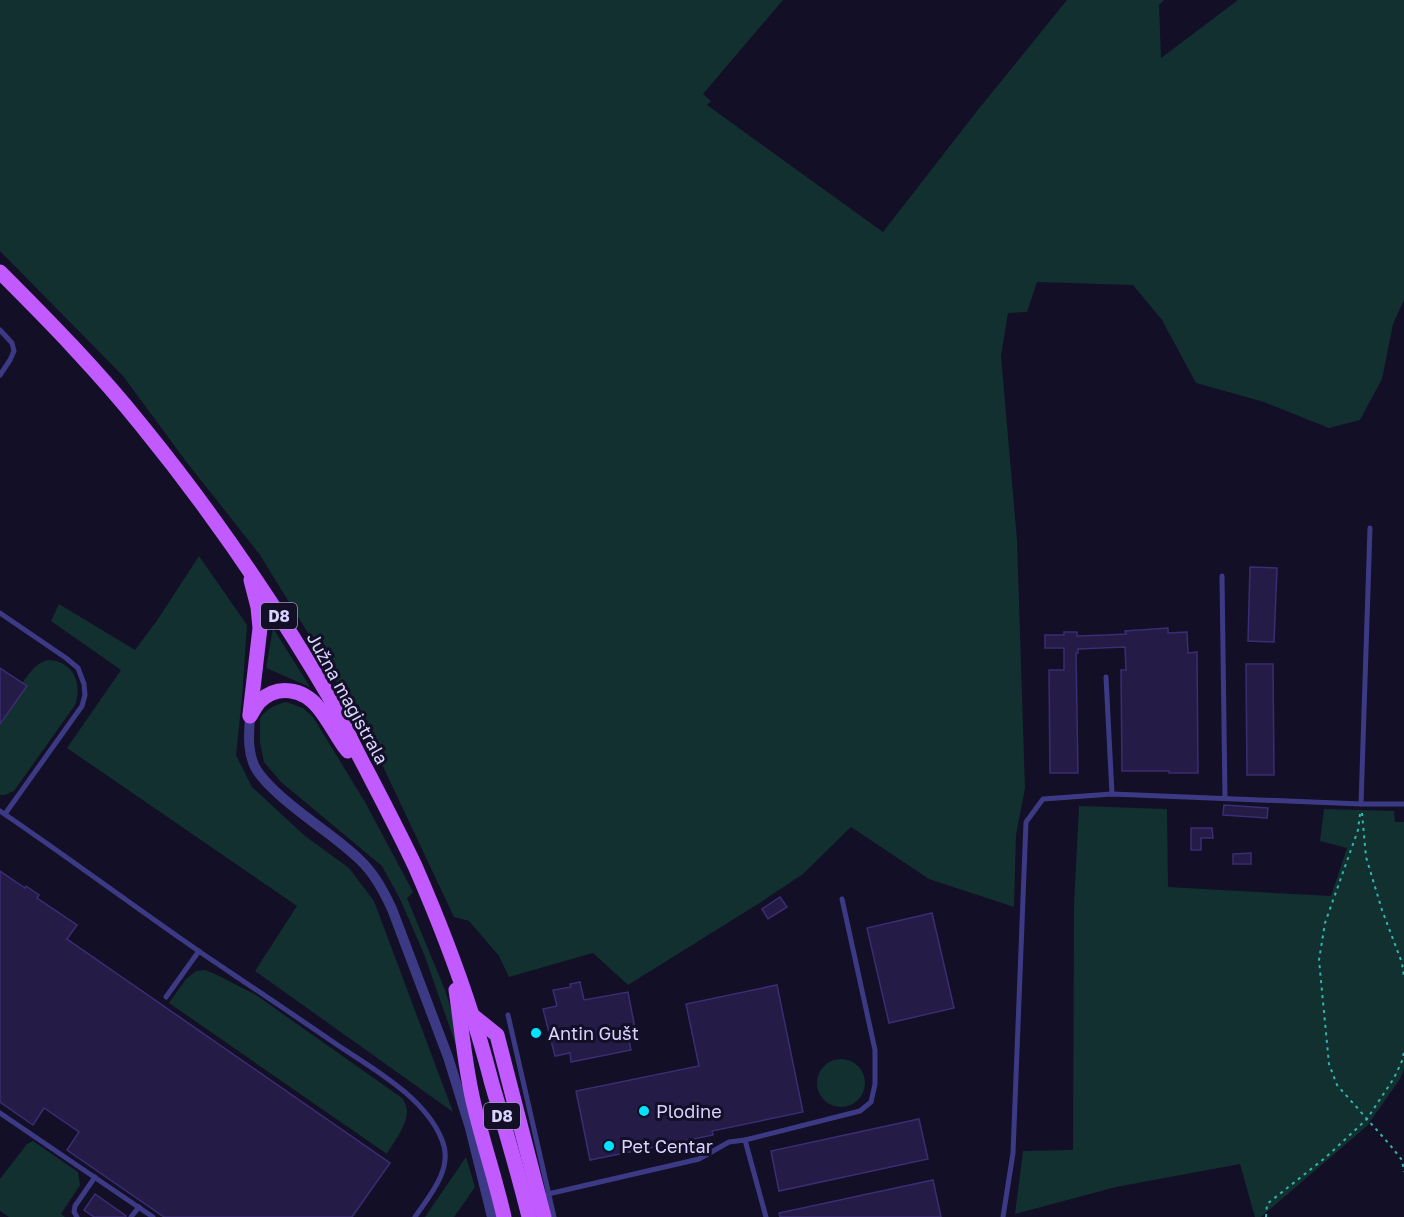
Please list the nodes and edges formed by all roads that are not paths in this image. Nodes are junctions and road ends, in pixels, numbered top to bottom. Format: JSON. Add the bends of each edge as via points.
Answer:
{"nodes":[{"id":1,"x":0,"y":272,"type":"edge"},
{"id":2,"x":0,"y":330,"type":"edge"},
{"id":3,"x":0,"y":375,"type":"edge"},
{"id":4,"x":1370,"y":528,"type":"dead end"},
{"id":5,"x":249,"y":569,"type":"junction"},
{"id":6,"x":1222,"y":576,"type":"dead end"},
{"id":7,"x":0,"y":613,"type":"edge"},
{"id":8,"x":1106,"y":677,"type":"dead end"},
{"id":9,"x":250,"y":716,"type":"junction"},
{"id":10,"x":364,"y":767,"type":"junction"},
{"id":11,"x":1112,"y":794,"type":"junction"},
{"id":12,"x":1224,"y":798,"type":"junction"},
{"id":13,"x":1361,"y":804,"type":"junction"},
{"id":14,"x":1404,"y":804,"type":"edge"},
{"id":15,"x":3,"y":812,"type":"edge"},
{"id":16,"x":842,"y":898,"type":"dead end"},
{"id":17,"x":447,"y":946,"type":"junction"},
{"id":18,"x":199,"y":951,"type":"junction"},
{"id":19,"x":166,"y":997,"type":"dead end"},
{"id":20,"x":472,"y":1015,"type":"junction"},
{"id":21,"x":508,"y":1015,"type":"dead end"},
{"id":22,"x":0,"y":1113,"type":"edge"},
{"id":23,"x":745,"y":1140,"type":"junction"},
{"id":24,"x":95,"y":1178,"type":"junction"},
{"id":25,"x":548,"y":1194,"type":"junction"},
{"id":26,"x":139,"y":1207,"type":"junction"},
{"id":27,"x":77,"y":1217,"type":"edge"},
{"id":28,"x":131,"y":1217,"type":"edge"},
{"id":29,"x":153,"y":1217,"type":"edge"},
{"id":30,"x":415,"y":1217,"type":"edge"},
{"id":31,"x":492,"y":1217,"type":"edge"},
{"id":32,"x":504,"y":1217,"type":"edge"},
{"id":33,"x":529,"y":1217,"type":"edge"},
{"id":34,"x":544,"y":1217,"type":"edge"},
{"id":35,"x":554,"y":1217,"type":"edge"},
{"id":36,"x":766,"y":1217,"type":"edge"},
{"id":37,"x":1003,"y":1217,"type":"edge"}],
"edges":[{"from":1,"to":5,"type":"main road","name":"Južna magistrala","number":"D8","via":[[140,423]]},
{"from":2,"to":3,"type":"lane","via":[[14,351]]},
{"from":4,"to":13,"type":"lane"},
{"from":5,"to":9,"type":"main road","via":[[260,628]]},
{"from":5,"to":10,"type":"main road","name":"Južna magistrala","number":"D8","via":[[331,701]]},
{"from":6,"to":12,"type":"lane"},
{"from":7,"to":15,"type":"lane","via":[[78,669],[85,695],[77,714]]},
{"from":8,"to":11,"type":"lane"},
{"from":9,"to":10,"type":"main road","via":[[260,701],[283,689],[304,695],[317,705],[344,746]]},
{"from":9,"to":31,"type":"street","via":[[250,753],[260,774],[281,797],[358,857],[392,909],[448,1057]]},
{"from":10,"to":17,"type":"main road","name":"Južna magistrala","number":"D8","via":[[415,867]]},
{"from":11,"to":12,"type":"lane"},
{"from":11,"to":37,"type":"lane","via":[[1043,800],[1026,822],[1013,1153]]},
{"from":12,"to":13,"type":"lane"},
{"from":13,"to":14,"type":"lane"},
{"from":15,"to":18,"type":"lane"},
{"from":16,"to":23,"type":"lane","via":[[875,1050],[871,1102],[860,1111]]},
{"from":17,"to":20,"type":"main road","name":"Južna magistrala","number":"D8"},
{"from":17,"to":32,"type":"main road","via":[[475,1109]]},
{"from":18,"to":19,"type":"lane"},
{"from":18,"to":30,"type":"lane","via":[[409,1094],[429,1116],[443,1141],[446,1158],[442,1174]]},
{"from":20,"to":33,"type":"main road","name":"Južna magistrala","number":"D8"},
{"from":20,"to":34,"type":"main road","via":[[497,1035]]},
{"from":21,"to":25,"type":"lane"},
{"from":22,"to":24,"type":"lane"},
{"from":23,"to":25,"type":"lane","via":[[729,1142],[699,1159]]},
{"from":23,"to":36,"type":"lane"},
{"from":24,"to":26,"type":"lane"},
{"from":24,"to":27,"type":"lane","via":[[75,1206]]},
{"from":25,"to":35,"type":"lane"},
{"from":26,"to":28,"type":"lane"},
{"from":26,"to":29,"type":"lane"}]}
